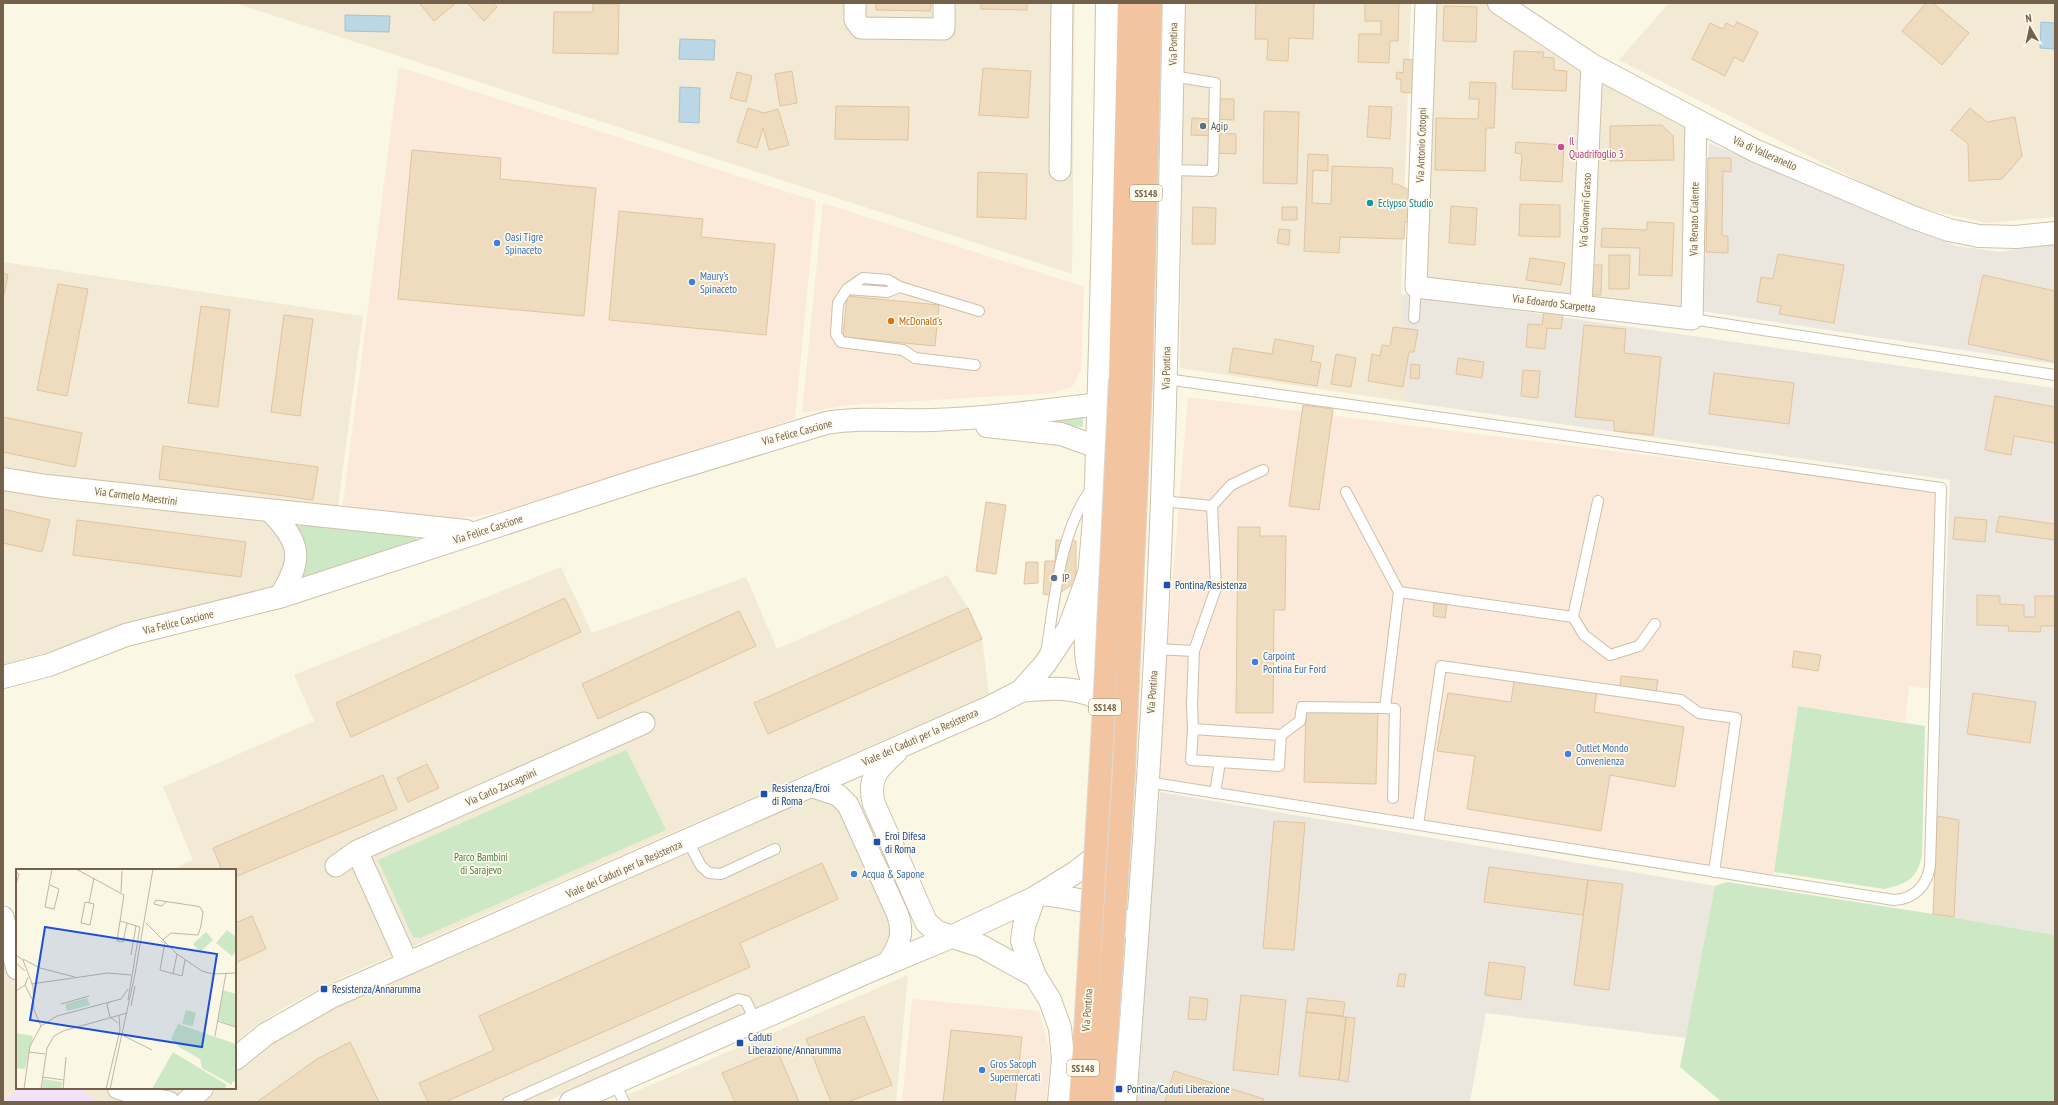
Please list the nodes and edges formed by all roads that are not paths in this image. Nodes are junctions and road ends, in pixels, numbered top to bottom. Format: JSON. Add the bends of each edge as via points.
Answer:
{"nodes":[{"id":1,"x":855,"y":3,"type":"edge"},
{"id":2,"x":944,"y":3,"type":"edge"},
{"id":3,"x":1062,"y":3,"type":"edge"},
{"id":4,"x":1107,"y":3,"type":"edge"},
{"id":5,"x":1129,"y":3,"type":"edge"},
{"id":6,"x":1151,"y":3,"type":"edge"},
{"id":7,"x":1174,"y":3,"type":"edge"},
{"id":8,"x":1426,"y":3,"type":"edge"},
{"id":9,"x":1499,"y":3,"type":"edge"},
{"id":10,"x":1592,"y":65,"type":"junction"},
{"id":11,"x":1172,"y":76,"type":"junction"},
{"id":12,"x":1696,"y":120,"type":"junction"},
{"id":13,"x":1060,"y":170,"type":"dead end"},
{"id":14,"x":1170,"y":170,"type":"junction"},
{"id":15,"x":2055,"y":233,"type":"edge"},
{"id":16,"x":1416,"y":287,"type":"junction"},
{"id":17,"x":1581,"y":306,"type":"junction"},
{"id":18,"x":979,"y":311,"type":"dead end"},
{"id":19,"x":1414,"y":318,"type":"dead end"},
{"id":20,"x":1692,"y":319,"type":"junction"},
{"id":21,"x":975,"y":365,"type":"dead end"},
{"id":22,"x":2055,"y":375,"type":"edge"},
{"id":23,"x":1166,"y":379,"type":"junction"},
{"id":24,"x":1098,"y":404,"type":"junction"},
{"id":25,"x":932,"y":420,"type":"junction"},
{"id":26,"x":1097,"y":447,"type":"junction"},
{"id":27,"x":1263,"y":470,"type":"dead end"},
{"id":28,"x":3,"y":479,"type":"edge"},
{"id":29,"x":1096,"y":483,"type":"junction"},
{"id":30,"x":1346,"y":492,"type":"dead end"},
{"id":31,"x":1162,"y":501,"type":"junction"},
{"id":32,"x":1598,"y":501,"type":"dead end"},
{"id":33,"x":1212,"y":506,"type":"junction"},
{"id":34,"x":270,"y":511,"type":"junction"},
{"id":35,"x":478,"y":532,"type":"junction"},
{"id":36,"x":1089,"y":573,"type":"junction"},
{"id":37,"x":1399,"y":592,"type":"junction"},
{"id":38,"x":279,"y":597,"type":"junction"},
{"id":39,"x":1573,"y":617,"type":"junction"},
{"id":40,"x":1655,"y":624,"type":"dead end"},
{"id":41,"x":1155,"y":649,"type":"junction"},
{"id":42,"x":1194,"y":651,"type":"junction"},
{"id":43,"x":49,"y":665,"type":"junction"},
{"id":44,"x":1044,"y":666,"type":"junction"},
{"id":45,"x":3,"y":677,"type":"edge"},
{"id":46,"x":1021,"y":691,"type":"junction"},
{"id":47,"x":1152,"y":691,"type":"junction"},
{"id":48,"x":3,"y":694,"type":"edge"},
{"id":49,"x":1111,"y":705,"type":"junction"},
{"id":50,"x":1385,"y":708,"type":"junction"},
{"id":51,"x":644,"y":723,"type":"dead end"},
{"id":52,"x":1193,"y":729,"type":"junction"},
{"id":53,"x":1150,"y":733,"type":"junction"},
{"id":54,"x":1281,"y":735,"type":"junction"},
{"id":55,"x":906,"y":743,"type":"junction"},
{"id":56,"x":1220,"y":762,"type":"junction"},
{"id":57,"x":1147,"y":782,"type":"junction"},
{"id":58,"x":810,"y":786,"type":"junction"},
{"id":59,"x":1215,"y":793,"type":"junction"},
{"id":60,"x":1393,"y":798,"type":"dead end"},
{"id":61,"x":1145,"y":814,"type":"junction"},
{"id":62,"x":1418,"y":825,"type":"junction"},
{"id":63,"x":688,"y":841,"type":"junction"},
{"id":64,"x":775,"y":849,"type":"dead end"},
{"id":65,"x":358,"y":851,"type":"junction"},
{"id":66,"x":336,"y":866,"type":"dead end"},
{"id":67,"x":1714,"y":872,"type":"junction"},
{"id":68,"x":1037,"y":896,"type":"junction"},
{"id":69,"x":3,"y":918,"type":"edge"},
{"id":70,"x":951,"y":937,"type":"junction"},
{"id":71,"x":1137,"y":948,"type":"junction"},
{"id":72,"x":408,"y":964,"type":"junction"},
{"id":73,"x":887,"y":964,"type":"junction"},
{"id":74,"x":16,"y":965,"type":"edge"},
{"id":75,"x":1035,"y":976,"type":"junction"},
{"id":76,"x":755,"y":1021,"type":"junction"},
{"id":77,"x":236,"y":1058,"type":"edge"},
{"id":78,"x":119,"y":1089,"type":"edge"},
{"id":79,"x":121,"y":1089,"type":"edge"},
{"id":80,"x":620,"y":1092,"type":"edge"},
{"id":81,"x":184,"y":1098,"type":"edge"},
{"id":82,"x":126,"y":1102,"type":"edge"},
{"id":83,"x":508,"y":1102,"type":"edge"},
{"id":84,"x":571,"y":1102,"type":"edge"},
{"id":85,"x":1059,"y":1102,"type":"edge"},
{"id":86,"x":1080,"y":1102,"type":"edge"},
{"id":87,"x":1101,"y":1102,"type":"edge"},
{"id":88,"x":1125,"y":1102,"type":"edge"}],
"edges":[{"from":1,"to":2,"type":"street","via":[[855,20],[861,28],[944,30]]},
{"from":3,"to":13,"type":"street"},
{"from":4,"to":24,"type":"street"},
{"from":5,"to":86,"type":"highway","name":"Via Pontina","number":"SS148","bridge":true,"via":[[1120,379],[1108,644]]},
{"from":6,"to":87,"type":"highway","name":"Via Pontina","number":"SS148","bridge":true,"via":[[1136,538],[1124,770]]},
{"from":7,"to":11,"type":"street","name":"Via Pontina"},
{"from":8,"to":16,"type":"street","name":"Via Antonio Cotogni"},
{"from":9,"to":10,"type":"street","name":"Via di Valleranello"},
{"from":10,"to":12,"type":"street","name":"Via di Valleranello"},
{"from":10,"to":17,"type":"street","name":"Via Giovanni Grasso"},
{"from":11,"to":14,"type":"street","name":"Via Pontina"},
{"from":11,"to":14,"type":"lane","via":[[1215,83],[1214,171]]},
{"from":12,"to":15,"type":"street","name":"Via di Valleranello","via":[[1756,151],[1949,230],[1999,237]]},
{"from":12,"to":20,"type":"street","name":"Via Renato Cialente"},
{"from":14,"to":23,"type":"street","name":"Via Pontina"},
{"from":16,"to":17,"type":"street","name":"Via Edoardo Scarpetta"},
{"from":16,"to":19,"type":"lane"},
{"from":17,"to":20,"type":"street","name":"Via Edoardo Scarpetta"},
{"from":18,"to":21,"type":"lane","via":[[900,287],[888,280],[863,278],[846,289],[838,303],[836,334],[840,342],[903,350],[915,358]]},
{"from":20,"to":22,"type":"lane"},
{"from":23,"to":31,"type":"street","name":"Via Pontina"},
{"from":23,"to":67,"type":"lane","via":[[1941,488],[1931,846],[1929,872],[1924,884],[1912,895],[1894,900]]},
{"from":24,"to":25,"type":"street","name":"Via Felice Cascione","via":[[1027,413]]},
{"from":24,"to":26,"type":"street"},
{"from":25,"to":26,"type":"street","name":"Via Felice Cascione","via":[[1055,433]]},
{"from":25,"to":35,"type":"street","name":"Via Felice Cascione","via":[[850,420],[826,423]]},
{"from":26,"to":29,"type":"street"},
{"from":27,"to":33,"type":"lane","via":[[1231,485]]},
{"from":28,"to":34,"type":"street","name":"Via Carmelo Maestrini"},
{"from":29,"to":36,"type":"street"},
{"from":29,"to":44,"type":"lane","via":[[1080,504],[1066,541]]},
{"from":30,"to":37,"type":"lane"},
{"from":31,"to":33,"type":"lane"},
{"from":31,"to":41,"type":"street","name":"Via Pontina"},
{"from":32,"to":39,"type":"lane"},
{"from":33,"to":42,"type":"lane","via":[[1216,588]]},
{"from":34,"to":35,"type":"street","name":"Via Carmelo Maestrini"},
{"from":34,"to":38,"type":"street","via":[[290,533],[295,549],[296,562],[293,573]]},
{"from":35,"to":38,"type":"street","name":"Via Felice Cascione"},
{"from":36,"to":44,"type":"street","via":[[1068,628]]},
{"from":36,"to":49,"type":"street","via":[[1087,659],[1092,682]]},
{"from":37,"to":39,"type":"lane"},
{"from":37,"to":50,"type":"lane"},
{"from":38,"to":43,"type":"street","name":"Via Felice Cascione","via":[[126,635]]},
{"from":39,"to":40,"type":"lane","via":[[1584,635],[1610,655],[1639,646]]},
{"from":41,"to":42,"type":"lane"},
{"from":41,"to":47,"type":"street","name":"Via Pontina"},
{"from":42,"to":52,"type":"lane"},
{"from":43,"to":45,"type":"street","name":"Via Felice Cascione"},
{"from":43,"to":48,"type":"street","name":"Via Felice Cascione"},
{"from":44,"to":46,"type":"street"},
{"from":46,"to":49,"type":"street","name":"Via Pontina","via":[[1068,688]]},
{"from":46,"to":55,"type":"street","name":"Viale dei Caduti per la Resistenza"},
{"from":47,"to":49,"type":"street","via":[[1138,706]]},
{"from":47,"to":53,"type":"street","name":"Via Pontina"},
{"from":49,"to":53,"type":"street","name":"Via Pontina","via":[[1138,720]]},
{"from":50,"to":54,"type":"lane","via":[[1302,707],[1300,721]]},
{"from":50,"to":60,"type":"lane","via":[[1395,709]]},
{"from":51,"to":65,"type":"street","name":"Via Carlo Zaccagnini"},
{"from":52,"to":54,"type":"lane"},
{"from":52,"to":56,"type":"lane","via":[[1191,760]]},
{"from":53,"to":57,"type":"street","name":"Via Pontina"},
{"from":54,"to":56,"type":"lane","via":[[1278,766]]},
{"from":55,"to":58,"type":"street","name":"Viale dei Caduti per la Resistenza"},
{"from":55,"to":70,"type":"street","via":[[880,767],[873,780],[871,795],[926,922],[937,932]]},
{"from":56,"to":59,"type":"lane"},
{"from":57,"to":59,"type":"lane"},
{"from":57,"to":61,"type":"street","name":"Via Pontina"},
{"from":58,"to":63,"type":"street","name":"Viale dei Caduti per la Resistenza"},
{"from":58,"to":73,"type":"street","via":[[838,795],[848,805],[897,913],[901,939]]},
{"from":59,"to":62,"type":"lane"},
{"from":61,"to":68,"type":"street","via":[[1103,853]]},
{"from":61,"to":71,"type":"street","name":"Via Pontina"},
{"from":62,"to":67,"type":"lane"},
{"from":62,"to":67,"type":"lane","via":[[1441,666],[1681,700],[1699,713],[1736,718]]},
{"from":63,"to":64,"type":"lane","via":[[701,866],[709,873],[721,874]]},
{"from":63,"to":72,"type":"street","name":"Viale dei Caduti per la Resistenza"},
{"from":65,"to":66,"type":"street","name":"Via Carlo Zaccagnini"},
{"from":65,"to":72,"type":"street"},
{"from":68,"to":70,"type":"street"},
{"from":68,"to":71,"type":"street","via":[[1079,899],[1107,910],[1126,924]]},
{"from":68,"to":75,"type":"street","via":[[1027,915],[1022,934],[1024,949]]},
{"from":69,"to":74,"type":"street"},
{"from":70,"to":73,"type":"street"},
{"from":70,"to":75,"type":"street","via":[[990,950]]},
{"from":71,"to":88,"type":"street","name":"Via Pontina"},
{"from":72,"to":77,"type":"street","name":"Viale dei Caduti per la Resistenza","via":[[331,997],[295,1016],[266,1034]]},
{"from":73,"to":76,"type":"street"},
{"from":75,"to":85,"type":"street","via":[[1050,1000],[1060,1028],[1063,1059]]},
{"from":76,"to":80,"type":"street"},
{"from":76,"to":83,"type":"lane","via":[[746,1001],[738,999]]},
{"from":78,"to":82,"type":"street"},
{"from":79,"to":81,"type":"street","via":[[146,1098]]},
{"from":80,"to":84,"type":"street"}]}
